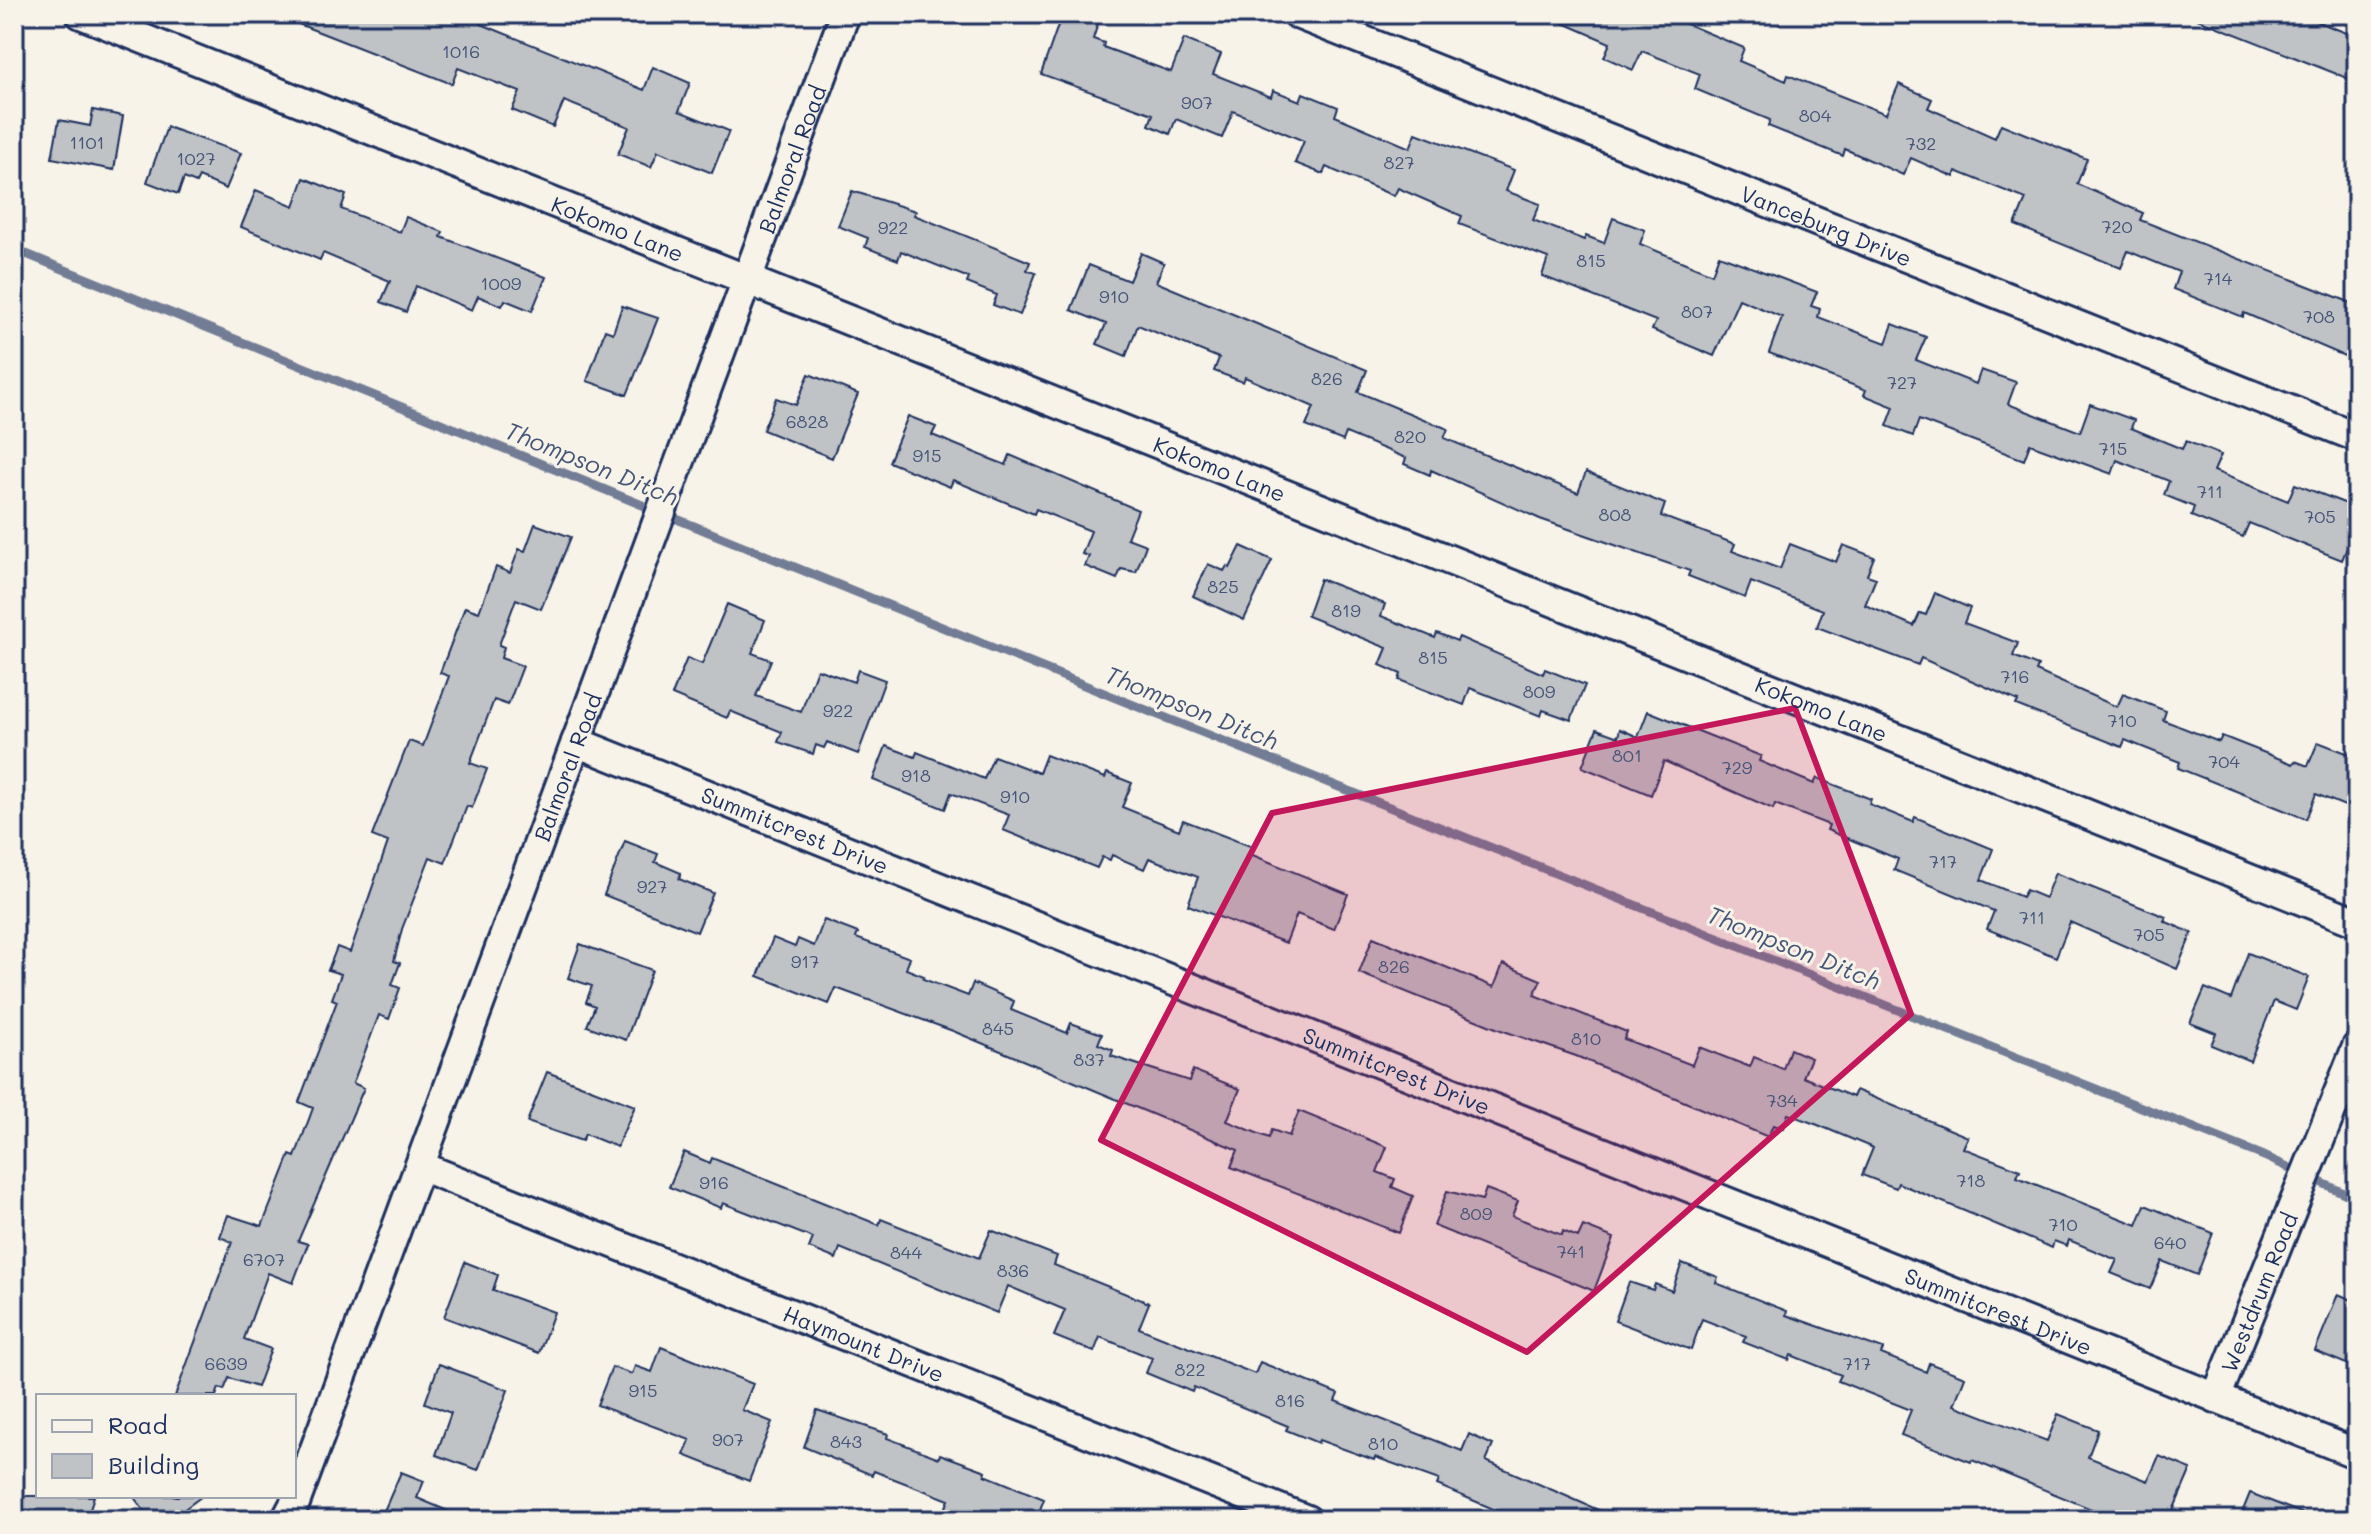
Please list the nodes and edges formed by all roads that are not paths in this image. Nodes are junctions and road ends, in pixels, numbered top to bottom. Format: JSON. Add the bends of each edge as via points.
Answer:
{"nodes":[{"id":1,"x":81,"y":14,"type":"edge"},
{"id":2,"x":845,"y":14,"type":"edge"},
{"id":3,"x":1297,"y":14,"type":"edge"},
{"id":4,"x":748,"y":280,"type":"junction"},
{"id":5,"x":2357,"y":437,"type":"edge"},
{"id":6,"x":576,"y":742,"type":"junction"},
{"id":7,"x":2357,"y":922,"type":"edge"},
{"id":8,"x":2357,"y":1047,"type":"edge"},
{"id":9,"x":420,"y":1166,"type":"junction"},
{"id":10,"x":2216,"y":1398,"type":"junction"},
{"id":11,"x":2357,"y":1454,"type":"edge"},
{"id":12,"x":286,"y":1520,"type":"edge"},
{"id":13,"x":1307,"y":1520,"type":"edge"}],
"edges":[{"from":1,"to":4,"type":"street","name":"Kokomo Lane"},
{"from":2,"to":4,"type":"street","name":"Balmoral Road"},
{"from":3,"to":5,"type":"street","name":"Vanceburg Drive"},
{"from":4,"to":6,"type":"street","name":"Balmoral Road"},
{"from":4,"to":7,"type":"street","name":"Kokomo Lane"},
{"from":6,"to":9,"type":"street","name":"Balmoral Road"},
{"from":6,"to":10,"type":"street","name":"Summitcrest Drive"},
{"from":8,"to":10,"type":"street","name":"Westdrum Road"},
{"from":9,"to":12,"type":"street","name":"Balmoral Road"},
{"from":9,"to":13,"type":"street","name":"Haymount Drive"},
{"from":10,"to":11,"type":"street","name":"Westdrum Road"}]}
